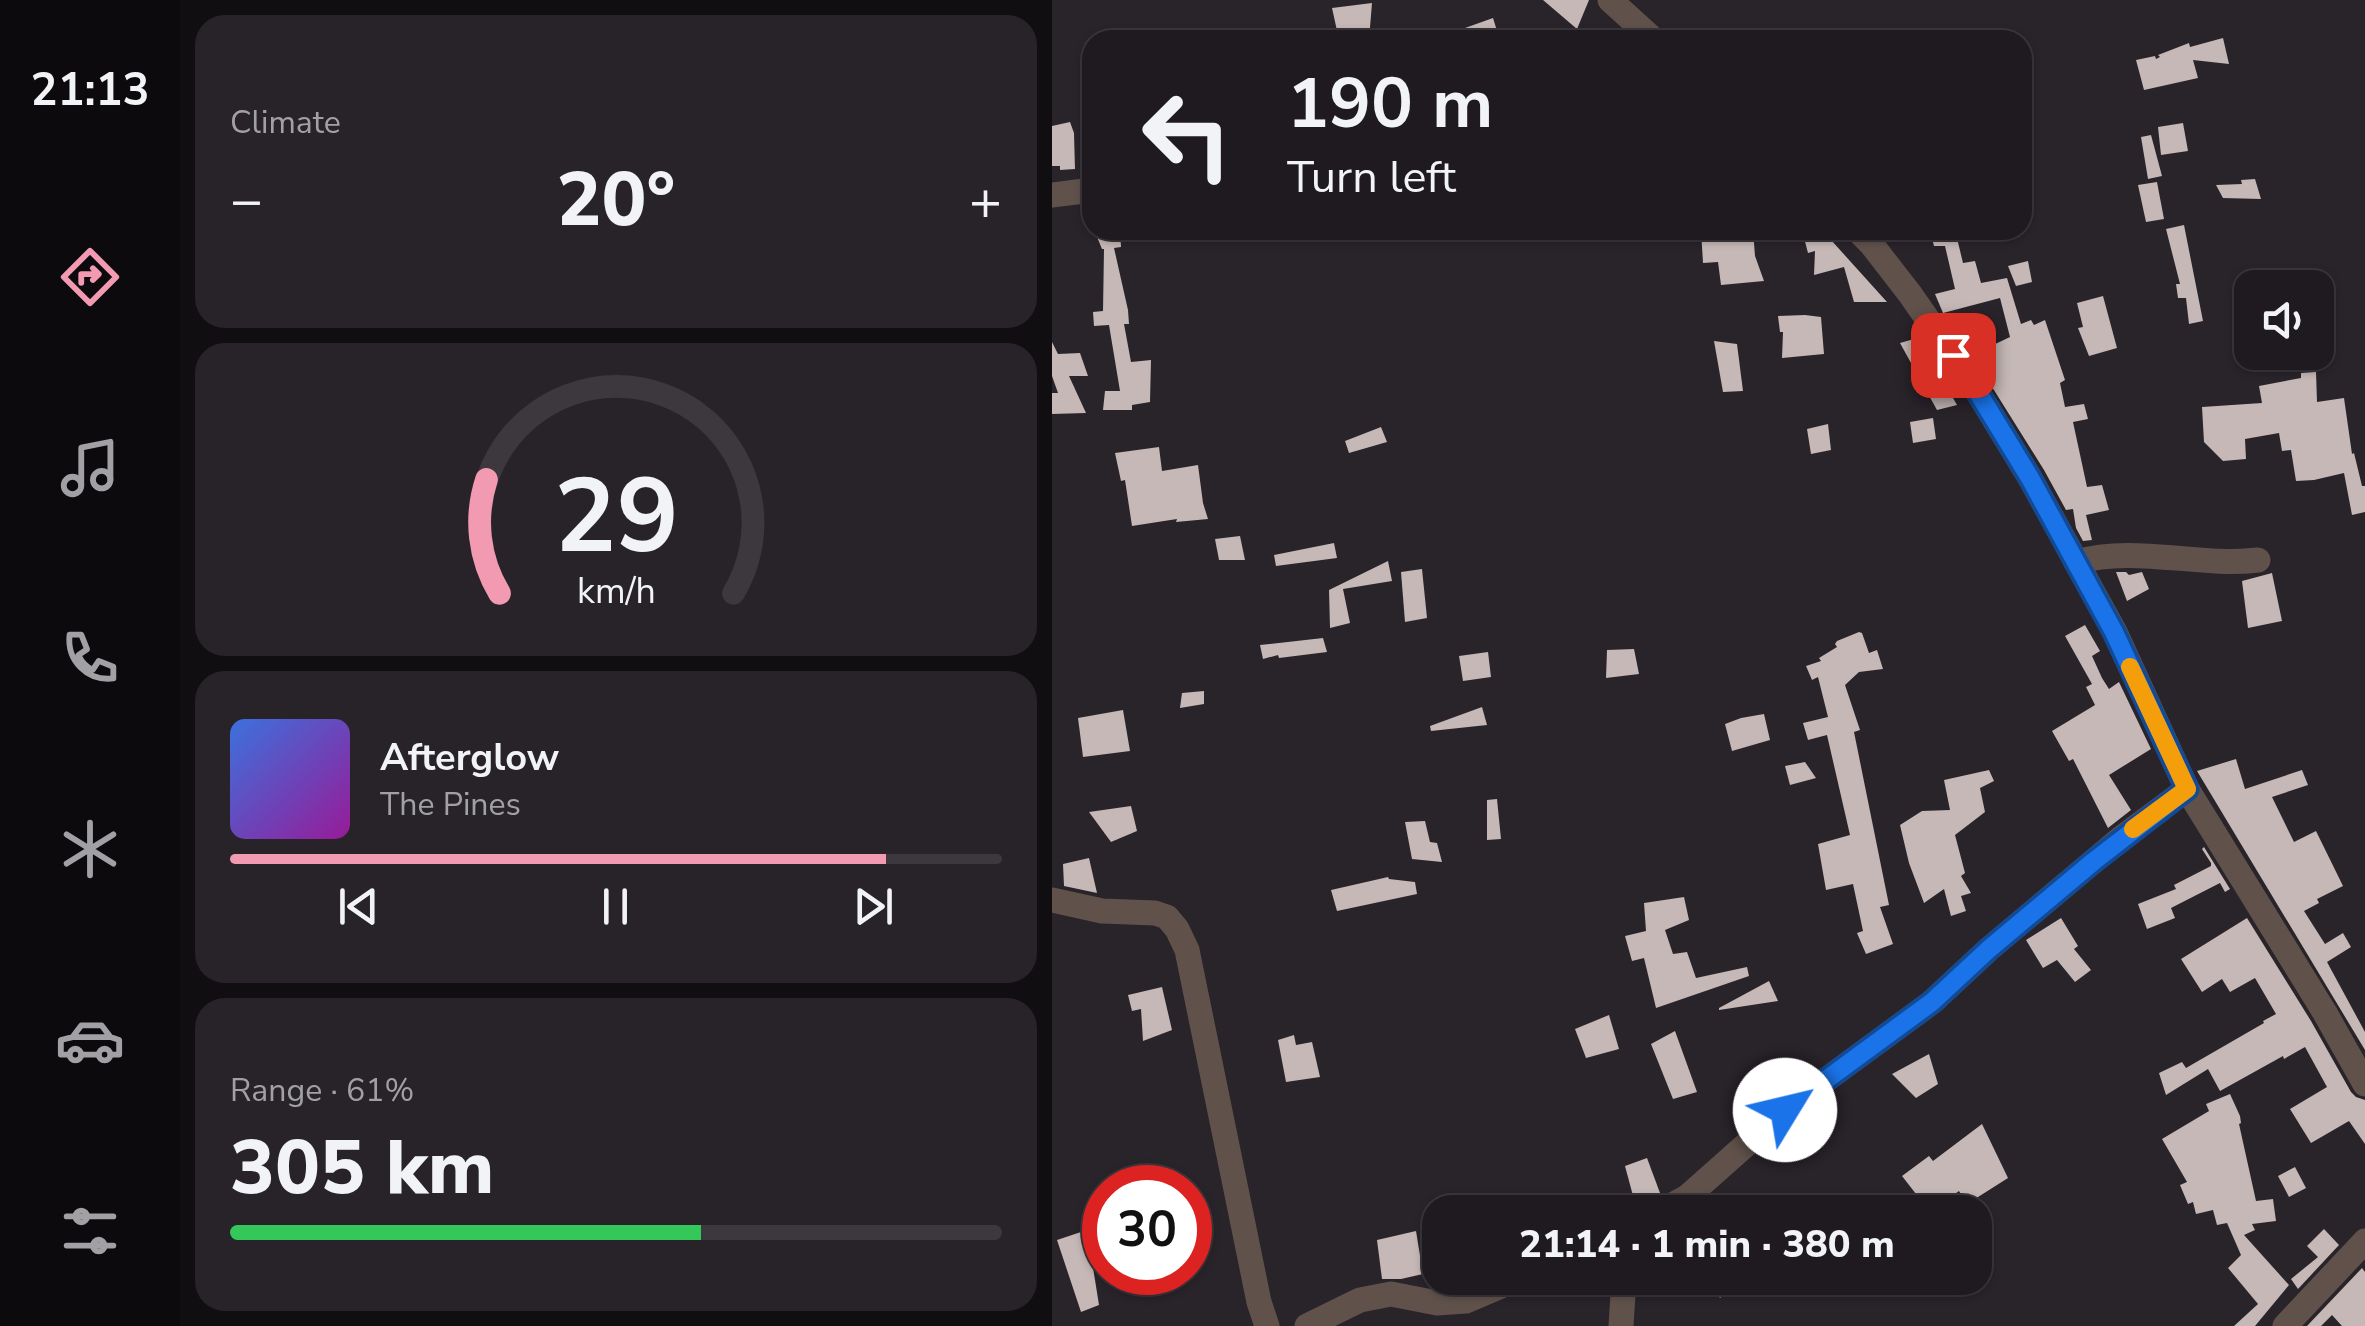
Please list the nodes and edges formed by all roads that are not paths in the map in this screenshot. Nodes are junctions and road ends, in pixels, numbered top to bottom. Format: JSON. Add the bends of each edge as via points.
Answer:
{"nodes":[{"id":1,"x":1610,"y":0,"type":"edge"},
{"id":2,"x":1643,"y":30,"type":"edge"},
{"id":3,"x":1082,"y":191,"type":"edge"},
{"id":4,"x":1052,"y":194,"type":"edge"},
{"id":5,"x":1867,"y":240,"type":"edge"},
{"id":6,"x":2258,"y":560,"type":"dead end"},
{"id":7,"x":2076,"y":562,"type":"junction"},
{"id":8,"x":2187,"y":789,"type":"junction"},
{"id":9,"x":1052,"y":900,"type":"edge"},
{"id":10,"x":2364,"y":1084,"type":"edge"},
{"id":11,"x":1689,"y":1195,"type":"edge"},
{"id":12,"x":2364,"y":1242,"type":"edge"},
{"id":13,"x":1480,"y":1295,"type":"edge"},
{"id":14,"x":1623,"y":1295,"type":"edge"},
{"id":15,"x":1267,"y":1326,"type":"edge"},
{"id":16,"x":1306,"y":1326,"type":"edge"},
{"id":17,"x":1621,"y":1326,"type":"edge"},
{"id":18,"x":2285,"y":1326,"type":"edge"}],
"edges":[{"from":1,"to":2,"type":"street"},
{"from":3,"to":4,"type":"street"},
{"from":5,"to":7,"type":"street","via":[[1974,386]]},
{"from":6,"to":7,"type":"street","via":[[2116,555]]},
{"from":7,"to":8,"type":"street"},
{"from":8,"to":10,"type":"street"},
{"from":8,"to":11,"type":"street","via":[[1932,1002],[1785,1110]]},
{"from":9,"to":15,"type":"street","via":[[1155,913],[1177,929]]},
{"from":12,"to":18,"type":"street"},
{"from":13,"to":16,"type":"street","via":[[1437,1303],[1391,1294],[1360,1300]]},
{"from":14,"to":17,"type":"street"}]}
